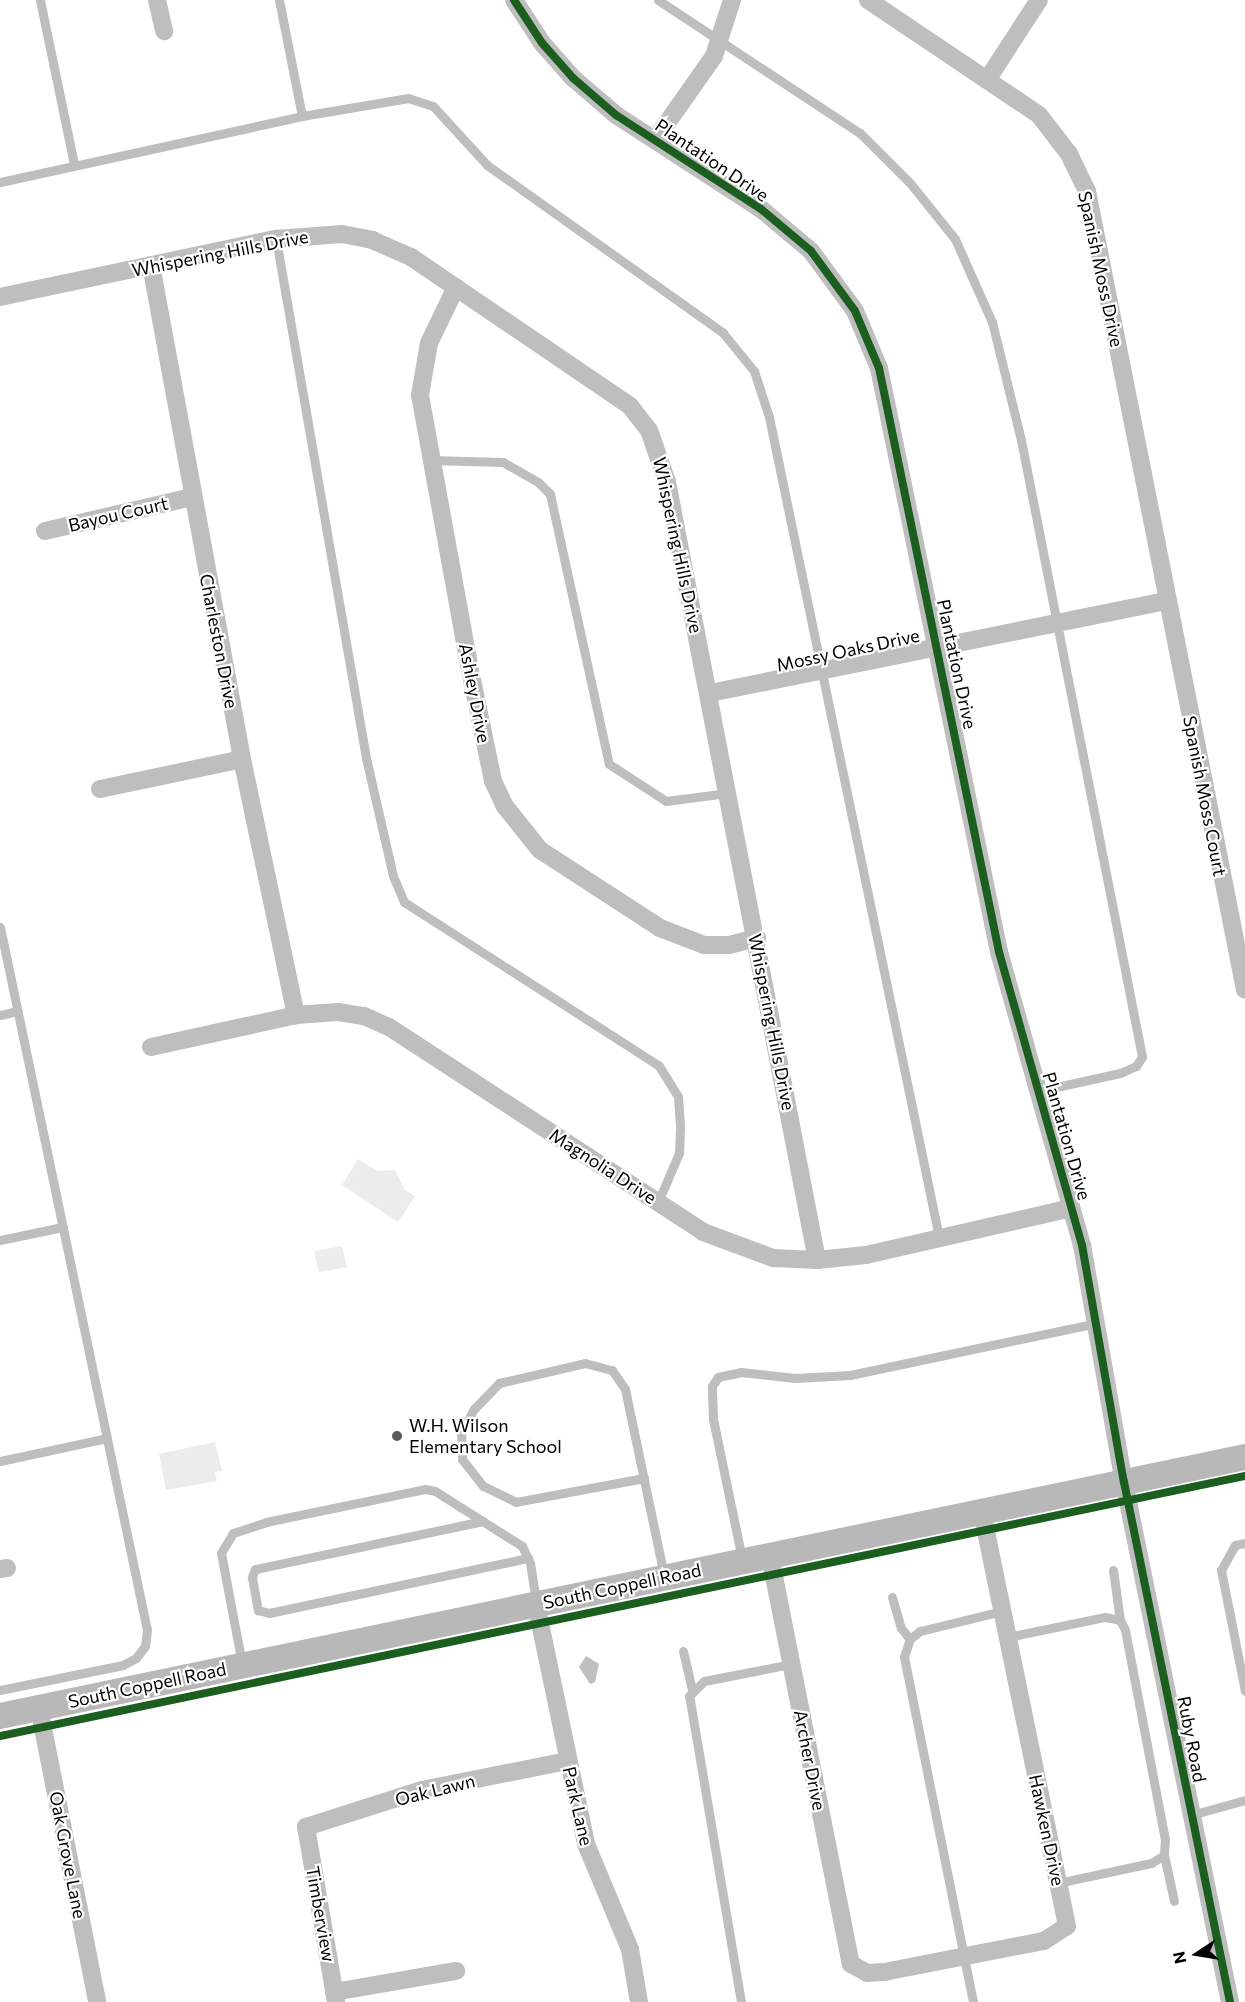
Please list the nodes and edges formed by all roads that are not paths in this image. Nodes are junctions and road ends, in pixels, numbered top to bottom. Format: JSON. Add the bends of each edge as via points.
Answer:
{"nodes":[{"id":1,"x":40,"y":0,"type":"edge"},
{"id":2,"x":157,"y":0,"type":"edge"},
{"id":3,"x":279,"y":0,"type":"edge"},
{"id":4,"x":514,"y":0,"type":"edge"},
{"id":5,"x":658,"y":0,"type":"edge"},
{"id":6,"x":732,"y":0,"type":"edge"},
{"id":7,"x":868,"y":0,"type":"edge"},
{"id":8,"x":1039,"y":0,"type":"edge"},
{"id":9,"x":164,"y":31,"type":"dead end"},
{"id":10,"x":720,"y":43,"type":"junction"},
{"id":11,"x":987,"y":80,"type":"junction"},
{"id":12,"x":303,"y":116,"type":"junction"},
{"id":13,"x":655,"y":140,"type":"junction"},
{"id":14,"x":74,"y":164,"type":"junction"},
{"id":15,"x":0,"y":182,"type":"edge"},
{"id":16,"x":276,"y":239,"type":"junction"},
{"id":17,"x":151,"y":265,"type":"junction"},
{"id":18,"x":456,"y":287,"type":"junction"},
{"id":19,"x":0,"y":297,"type":"edge"},
{"id":20,"x":429,"y":460,"type":"junction"},
{"id":21,"x":192,"y":497,"type":"junction"},
{"id":22,"x":45,"y":531,"type":"dead end"},
{"id":23,"x":1168,"y":601,"type":"junction"},
{"id":24,"x":1056,"y":623,"type":"junction"},
{"id":25,"x":938,"y":647,"type":"junction"},
{"id":26,"x":822,"y":672,"type":"junction"},
{"id":27,"x":710,"y":693,"type":"junction"},
{"id":28,"x":242,"y":759,"type":"junction"},
{"id":29,"x":100,"y":789,"type":"dead end"},
{"id":30,"x":728,"y":794,"type":"junction"},
{"id":31,"x":0,"y":927,"type":"edge"},
{"id":32,"x":756,"y":938,"type":"junction"},
{"id":33,"x":1245,"y":990,"type":"edge"},
{"id":34,"x":18,"y":1011,"type":"junction"},
{"id":35,"x":0,"y":1015,"type":"edge"},
{"id":36,"x":296,"y":1015,"type":"junction"},
{"id":37,"x":152,"y":1047,"type":"dead end"},
{"id":38,"x":1038,"y":1091,"type":"junction"},
{"id":39,"x":658,"y":1202,"type":"junction"},
{"id":40,"x":1071,"y":1208,"type":"junction"},
{"id":41,"x":63,"y":1227,"type":"junction"},
{"id":42,"x":939,"y":1237,"type":"junction"},
{"id":43,"x":0,"y":1240,"type":"edge"},
{"id":44,"x":817,"y":1260,"type":"junction"},
{"id":45,"x":1097,"y":1323,"type":"junction"},
{"id":46,"x":107,"y":1438,"type":"junction"},
{"id":47,"x":1245,"y":1457,"type":"edge"},
{"id":48,"x":0,"y":1461,"type":"edge"},
{"id":49,"x":644,"y":1478,"type":"junction"},
{"id":50,"x":1124,"y":1482,"type":"junction"},
{"id":51,"x":982,"y":1511,"type":"junction"},
{"id":52,"x":483,"y":1521,"type":"junction"},
{"id":53,"x":1245,"y":1543,"type":"edge"},
{"id":54,"x":770,"y":1556,"type":"junction"},
{"id":55,"x":528,"y":1558,"type":"junction"},
{"id":56,"x":742,"y":1561,"type":"junction"},
{"id":57,"x":1113,"y":1570,"type":"dead end"},
{"id":58,"x":665,"y":1577,"type":"junction"},
{"id":59,"x":892,"y":1597,"type":"dead end"},
{"id":60,"x":536,"y":1604,"type":"junction"},
{"id":61,"x":1002,"y":1611,"type":"junction"},
{"id":62,"x":1120,"y":1620,"type":"junction"},
{"id":63,"x":1008,"y":1638,"type":"junction"},
{"id":64,"x":910,"y":1639,"type":"junction"},
{"id":65,"x":683,"y":1651,"type":"dead end"},
{"id":66,"x":791,"y":1664,"type":"junction"},
{"id":67,"x":243,"y":1665,"type":"junction"},
{"id":68,"x":692,"y":1689,"type":"junction"},
{"id":69,"x":0,"y":1690,"type":"edge"},
{"id":70,"x":1245,"y":1691,"type":"edge"},
{"id":71,"x":39,"y":1708,"type":"junction"},
{"id":72,"x":0,"y":1716,"type":"edge"},
{"id":73,"x":567,"y":1761,"type":"junction"},
{"id":74,"x":1245,"y":1800,"type":"edge"},
{"id":75,"x":1191,"y":1815,"type":"junction"},
{"id":76,"x":306,"y":1827,"type":"joint"},
{"id":77,"x":1164,"y":1855,"type":"junction"},
{"id":78,"x":1058,"y":1883,"type":"junction"},
{"id":79,"x":1174,"y":1901,"type":"dead end"},
{"id":80,"x":964,"y":1956,"type":"junction"},
{"id":81,"x":850,"y":1964,"type":"joint"},
{"id":82,"x":456,"y":1971,"type":"dead end"},
{"id":83,"x":335,"y":1997,"type":"edge"},
{"id":84,"x":97,"y":2002,"type":"edge"},
{"id":85,"x":639,"y":2002,"type":"edge"},
{"id":86,"x":741,"y":2002,"type":"edge"},
{"id":87,"x":973,"y":2002,"type":"edge"},
{"id":88,"x":1230,"y":2002,"type":"edge"}],
"edges":[{"from":1,"to":14,"type":"lane"},
{"from":2,"to":9,"type":"street"},
{"from":3,"to":12,"type":"lane"},
{"from":4,"to":13,"type":"street","name":"Plantation Drive","via":[[542,43],[573,78],[616,115]]},
{"from":5,"to":10,"type":"lane"},
{"from":6,"to":10,"type":"street"},
{"from":7,"to":11,"type":"street","name":"Spanish Moss Drive"},
{"from":8,"to":11,"type":"street"},
{"from":10,"to":13,"type":"street"},
{"from":10,"to":24,"type":"lane","via":[[860,133],[910,183],[955,239],[980,291],[1005,366]]},
{"from":11,"to":23,"type":"street","name":"Spanish Moss Drive","via":[[1039,116],[1069,154],[1087,191]]},
{"from":12,"to":14,"type":"lane"},
{"from":12,"to":26,"type":"lane","via":[[408,98],[433,106],[487,165],[723,333],[754,371],[769,417]]},
{"from":13,"to":25,"type":"street","name":"Plantation Drive","via":[[761,210],[811,251],[855,311],[879,368]]},
{"from":14,"to":15,"type":"lane"},
{"from":16,"to":17,"type":"street","name":"Whispering Hills Drive"},
{"from":16,"to":18,"type":"street","name":"Whispering Hills Drive","via":[[342,234],[372,240],[411,257]]},
{"from":16,"to":39,"type":"lane","via":[[366,758],[393,876],[405,902],[659,1066],[678,1097],[680,1127],[679,1153]]},
{"from":17,"to":19,"type":"street","name":"Whispering Hills Drive"},
{"from":17,"to":21,"type":"street","name":"Charleston Drive"},
{"from":18,"to":20,"type":"street","name":"Ashley Drive","via":[[429,343],[420,378]]},
{"from":18,"to":27,"type":"street","name":"Whispering Hills Drive","via":[[630,406],[649,430],[667,482]]},
{"from":20,"to":30,"type":"lane","via":[[503,462],[538,482],[550,494],[609,764],[666,801]]},
{"from":20,"to":32,"type":"street","name":"Ashley Drive","via":[[484,742],[493,782],[504,805],[540,850],[660,928],[704,945],[729,945]]},
{"from":21,"to":22,"type":"street","name":"Bayou Court"},
{"from":21,"to":28,"type":"street","name":"Charleston Drive"},
{"from":23,"to":24,"type":"street","name":"Mossy Oaks Drive"},
{"from":23,"to":33,"type":"street","name":"Spanish Moss Court"},
{"from":24,"to":25,"type":"street","name":"Mossy Oaks Drive"},
{"from":24,"to":38,"type":"lane","via":[[1142,1057],[1136,1066],[1120,1074]]},
{"from":25,"to":26,"type":"street","name":"Mossy Oaks Drive"},
{"from":25,"to":38,"type":"street","name":"Plantation Drive","via":[[999,952]]},
{"from":26,"to":27,"type":"street","name":"Mossy Oaks Drive"},
{"from":26,"to":42,"type":"lane"},
{"from":27,"to":30,"type":"street","name":"Whispering Hills Drive"},
{"from":28,"to":29,"type":"street"},
{"from":28,"to":36,"type":"street","name":"Charleston Drive"},
{"from":30,"to":32,"type":"street","name":"Whispering Hills Drive"},
{"from":31,"to":34,"type":"lane"},
{"from":32,"to":44,"type":"street","name":"Whispering Hills Drive"},
{"from":34,"to":35,"type":"lane"},
{"from":34,"to":41,"type":"lane"},
{"from":36,"to":37,"type":"street","name":"Magnolia Drive"},
{"from":36,"to":39,"type":"street","name":"Magnolia Drive","via":[[338,1012],[364,1016],[388,1027]]},
{"from":38,"to":40,"type":"street","name":"Plantation Drive"},
{"from":39,"to":44,"type":"street","name":"Magnolia Drive","via":[[703,1232],[753,1253]]},
{"from":40,"to":42,"type":"street","name":"Magnolia Drive"},
{"from":40,"to":45,"type":"street","name":"Plantation Drive"},
{"from":41,"to":43,"type":"lane"},
{"from":41,"to":46,"type":"lane"},
{"from":42,"to":44,"type":"street","name":"Magnolia Drive","via":[[866,1255]]},
{"from":45,"to":50,"type":"street","name":"Plantation Drive"},
{"from":45,"to":56,"type":"lane","via":[[850,1375],[795,1378],[741,1372],[718,1377],[712,1386],[713,1419]]},
{"from":46,"to":48,"type":"lane"},
{"from":46,"to":69,"type":"lane","via":[[147,1630],[145,1646],[136,1658],[123,1665]]},
{"from":47,"to":50,"type":"street","name":"South Coppell Road"},
{"from":49,"to":49,"type":"lane","via":[[625,1389],[612,1370],[585,1363],[499,1383],[474,1409],[461,1434],[462,1459],[483,1486],[516,1502]]},
{"from":49,"to":58,"type":"lane"},
{"from":50,"to":51,"type":"street","name":"South Coppell Road"},
{"from":50,"to":75,"type":"street","name":"Ruby Road"},
{"from":51,"to":54,"type":"street","name":"South Coppell Road"},
{"from":51,"to":61,"type":"street","name":"Hawken Drive"},
{"from":52,"to":55,"type":"lane","via":[[522,1546]]},
{"from":52,"to":55,"type":"lane","via":[[255,1569],[252,1576],[258,1610],[269,1612]]},
{"from":52,"to":67,"type":"lane","via":[[435,1491],[425,1489],[233,1533],[221,1553],[222,1569]]},
{"from":53,"to":70,"type":"lane","via":[[1234,1545],[1221,1570]]},
{"from":54,"to":56,"type":"street","name":"South Coppell Road"},
{"from":54,"to":66,"type":"street","name":"Archer Drive"},
{"from":55,"to":60,"type":"lane"},
{"from":56,"to":58,"type":"street","name":"South Coppell Road"},
{"from":57,"to":62,"type":"lane"},
{"from":58,"to":60,"type":"street","name":"South Coppell Road"},
{"from":59,"to":64,"type":"lane","via":[[901,1628]]},
{"from":60,"to":67,"type":"street","name":"South Coppell Road"},
{"from":60,"to":73,"type":"street","name":"Park Lane"},
{"from":61,"to":63,"type":"street","name":"Hawken Drive"},
{"from":61,"to":64,"type":"lane","via":[[932,1628]]},
{"from":62,"to":63,"type":"lane","via":[[1105,1617]]},
{"from":62,"to":77,"type":"lane","via":[[1163,1827]]},
{"from":63,"to":78,"type":"street","name":"Hawken Drive"},
{"from":64,"to":80,"type":"lane","via":[[905,1668]]},
{"from":65,"to":68,"type":"lane"},
{"from":66,"to":68,"type":"lane","via":[[704,1681]]},
{"from":66,"to":81,"type":"street","name":"Archer Drive"},
{"from":67,"to":71,"type":"street","name":"South Coppell Road"},
{"from":68,"to":86,"type":"lane","via":[[689,1706]]},
{"from":71,"to":72,"type":"street","name":"South Coppell Road"},
{"from":71,"to":84,"type":"street","name":"Oak Grove Lane"},
{"from":73,"to":76,"type":"street","name":"Oak Lawn","via":[[422,1790]]},
{"from":73,"to":85,"type":"street","name":"Park Lane","via":[[594,1866],[630,1949]]},
{"from":74,"to":75,"type":"lane"},
{"from":75,"to":88,"type":"street","name":"Ruby Road"},
{"from":76,"to":83,"type":"street","name":"Timberview"},
{"from":77,"to":78,"type":"lane","via":[[1151,1863]]},
{"from":77,"to":79,"type":"lane"},
{"from":78,"to":80,"type":"street","name":"Hawken Drive","via":[[1067,1926],[1058,1935]]},
{"from":80,"to":81,"type":"street","name":"Hawken Drive","via":[[884,1972],[867,1973]]},
{"from":80,"to":87,"type":"lane"},
{"from":82,"to":83,"type":"street"}]}
